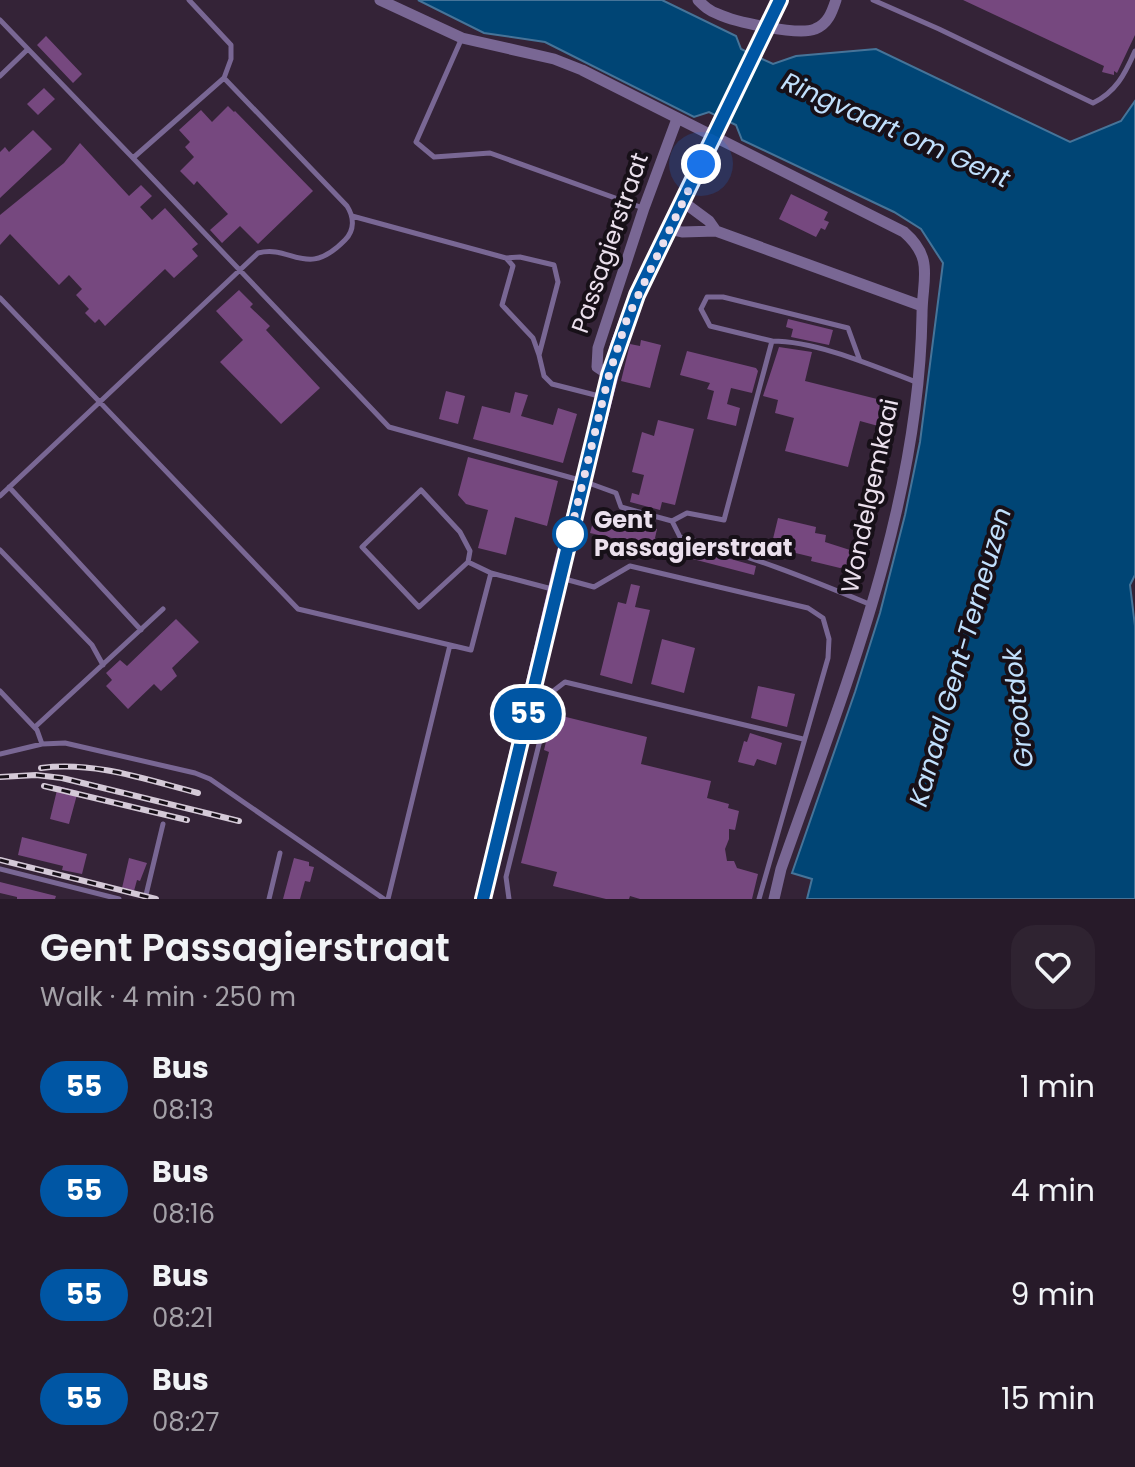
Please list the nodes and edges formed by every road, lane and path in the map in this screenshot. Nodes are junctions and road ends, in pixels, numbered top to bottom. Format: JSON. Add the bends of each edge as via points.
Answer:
{"nodes":[{"id":1,"x":189,"y":0,"type":"edge"},
{"id":2,"x":380,"y":0,"type":"edge"},
{"id":3,"x":698,"y":0,"type":"edge"},
{"id":4,"x":836,"y":0,"type":"edge"},
{"id":5,"x":873,"y":0,"type":"edge"},
{"id":6,"x":778,"y":5,"type":"edge"},
{"id":7,"x":0,"y":20,"type":"edge"},
{"id":8,"x":462,"y":38,"type":"junction"},
{"id":9,"x":29,"y":49,"type":"junction"},
{"id":10,"x":1135,"y":51,"type":"edge"},
{"id":11,"x":0,"y":76,"type":"edge"},
{"id":12,"x":224,"y":78,"type":"junction"},
{"id":13,"x":677,"y":119,"type":"junction"},
{"id":14,"x":133,"y":158,"type":"junction"},
{"id":15,"x":682,"y":201,"type":"junction"},
{"id":16,"x":644,"y":208,"type":"junction"},
{"id":17,"x":352,"y":216,"type":"junction"},
{"id":18,"x":669,"y":229,"type":"junction"},
{"id":19,"x":716,"y":231,"type":"junction"},
{"id":20,"x":506,"y":258,"type":"junction"},
{"id":21,"x":239,"y":270,"type":"junction"},
{"id":22,"x":0,"y":298,"type":"edge"},
{"id":23,"x":922,"y":306,"type":"junction"},
{"id":24,"x":772,"y":341,"type":"junction"},
{"id":25,"x":539,"y":355,"type":"junction"},
{"id":26,"x":860,"y":361,"type":"junction"},
{"id":27,"x":609,"y":375,"type":"junction"},
{"id":28,"x":919,"y":383,"type":"junction"},
{"id":29,"x":604,"y":398,"type":"junction"},
{"id":30,"x":99,"y":402,"type":"junction"},
{"id":31,"x":583,"y":481,"type":"junction"},
{"id":32,"x":9,"y":487,"type":"junction"},
{"id":33,"x":0,"y":496,"type":"edge"},
{"id":34,"x":672,"y":521,"type":"junction"},
{"id":35,"x":0,"y":550,"type":"edge"},
{"id":36,"x":468,"y":562,"type":"junction"},
{"id":37,"x":491,"y":573,"type":"junction"},
{"id":38,"x":558,"y":584,"type":"junction"},
{"id":39,"x":871,"y":605,"type":"junction"},
{"id":40,"x":163,"y":609,"type":"dead end"},
{"id":41,"x":141,"y":630,"type":"junction"},
{"id":42,"x":450,"y":645,"type":"junction"},
{"id":43,"x":103,"y":665,"type":"junction"},
{"id":44,"x":0,"y":691,"type":"edge"},
{"id":45,"x":35,"y":727,"type":"junction"},
{"id":46,"x":803,"y":739,"type":"junction"},
{"id":47,"x":42,"y":744,"type":"junction"},
{"id":48,"x":0,"y":754,"type":"edge"},
{"id":49,"x":163,"y":824,"type":"dead end"},
{"id":50,"x":280,"y":853,"type":"dead end"},
{"id":51,"x":0,"y":869,"type":"edge"},
{"id":52,"x":119,"y":899,"type":"edge"},
{"id":53,"x":145,"y":899,"type":"edge"},
{"id":54,"x":269,"y":899,"type":"edge"},
{"id":55,"x":386,"y":899,"type":"edge"},
{"id":56,"x":483,"y":899,"type":"edge"},
{"id":57,"x":509,"y":899,"type":"edge"},
{"id":58,"x":759,"y":899,"type":"edge"},
{"id":59,"x":774,"y":899,"type":"edge"}],
"edges":[{"from":1,"to":12,"type":"lane","via":[[229,40],[231,59]]},
{"from":2,"to":8,"type":"street","name":"Wondelgemkaai"},
{"from":3,"to":4,"type":"street","via":[[722,16],[798,31],[812,31],[826,22]]},
{"from":5,"to":10,"type":"lane","via":[[1093,103],[1108,95]]},
{"from":6,"to":15,"type":"main road"},
{"from":7,"to":9,"type":"lane"},
{"from":8,"to":13,"type":"street","name":"Wondelgemkaai","via":[[554,59]]},
{"from":8,"to":16,"type":"lane","via":[[416,142],[434,157],[490,153]]},
{"from":9,"to":11,"type":"lane"},
{"from":9,"to":14,"type":"lane"},
{"from":12,"to":14,"type":"lane"},
{"from":12,"to":17,"type":"lane"},
{"from":13,"to":16,"type":"street","name":"Passagierstraat"},
{"from":13,"to":23,"type":"street","name":"Wondelgemkaai","via":[[904,232],[917,243],[923,258]]},
{"from":14,"to":21,"type":"lane"},
{"from":15,"to":18,"type":"main road"},
{"from":15,"to":19,"type":"street"},
{"from":16,"to":27,"type":"street","name":"Passagierstraat","via":[[598,348],[597,367]]},
{"from":17,"to":20,"type":"lane"},
{"from":17,"to":21,"type":"lane","via":[[352,232],[322,257],[302,259],[263,251]]},
{"from":18,"to":19,"type":"street"},
{"from":18,"to":27,"type":"main road","via":[[627,319]]},
{"from":19,"to":23,"type":"street"},
{"from":20,"to":25,"type":"lane","via":[[513,266],[502,305],[533,338]]},
{"from":20,"to":25,"type":"lane","via":[[554,265],[558,282]]},
{"from":21,"to":30,"type":"lane"},
{"from":21,"to":31,"type":"lane","via":[[389,427]]},
{"from":22,"to":30,"type":"lane"},
{"from":23,"to":28,"type":"street","name":"Wondelgemkaai"},
{"from":24,"to":26,"type":"lane"},
{"from":24,"to":26,"type":"lane","via":[[710,326],[701,309],[707,297],[848,328]]},
{"from":24,"to":34,"type":"lane","via":[[724,520],[687,513]]},
{"from":25,"to":29,"type":"lane","via":[[544,376],[552,384]]},
{"from":26,"to":28,"type":"lane"},
{"from":27,"to":29,"type":"main road"},
{"from":28,"to":39,"type":"street","name":"Wondelgemkaai","via":[[903,476]]},
{"from":29,"to":31,"type":"main road"},
{"from":30,"to":32,"type":"lane"},
{"from":30,"to":42,"type":"lane","via":[[298,609]]},
{"from":31,"to":34,"type":"lane","via":[[616,493],[621,507]]},
{"from":31,"to":38,"type":"main road"},
{"from":32,"to":33,"type":"lane"},
{"from":32,"to":41,"type":"lane"},
{"from":34,"to":39,"type":"lane","via":[[680,537],[739,552]]},
{"from":35,"to":43,"type":"lane","via":[[92,645]]},
{"from":36,"to":36,"type":"lane","via":[[471,553],[460,532],[421,490],[362,547],[419,607]]},
{"from":36,"to":37,"type":"lane"},
{"from":37,"to":38,"type":"lane"},
{"from":37,"to":42,"type":"lane","via":[[471,650]]},
{"from":38,"to":46,"type":"lane","via":[[594,587],[630,566],[808,608],[823,618],[829,639]]},
{"from":38,"to":56,"type":"main road"},
{"from":39,"to":59,"type":"street","name":"Wondelgemkaai"},
{"from":40,"to":41,"type":"lane"},
{"from":41,"to":43,"type":"lane"},
{"from":42,"to":55,"type":"lane"},
{"from":43,"to":45,"type":"lane"},
{"from":44,"to":45,"type":"lane"},
{"from":45,"to":47,"type":"lane"},
{"from":46,"to":57,"type":"lane","via":[[565,682],[552,692],[506,877]]},
{"from":46,"to":58,"type":"lane"},
{"from":47,"to":48,"type":"lane"},
{"from":47,"to":55,"type":"lane","via":[[65,743],[210,779]]},
{"from":49,"to":53,"type":"lane"},
{"from":50,"to":54,"type":"lane"},
{"from":51,"to":52,"type":"lane"}]}
